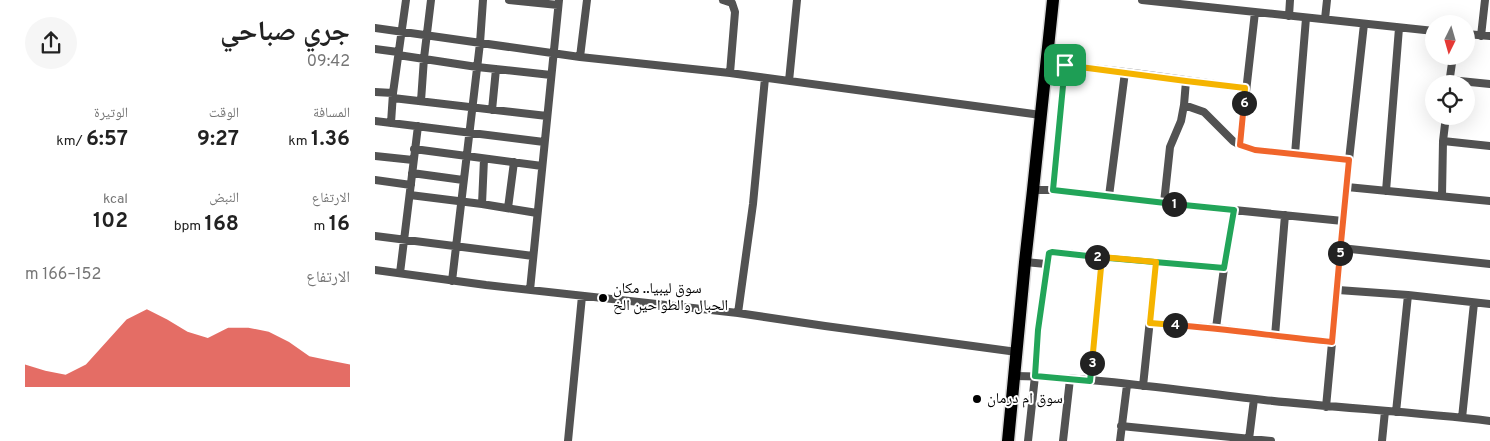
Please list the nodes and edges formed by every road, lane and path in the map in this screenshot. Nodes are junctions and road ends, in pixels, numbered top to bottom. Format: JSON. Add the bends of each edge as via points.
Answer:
{"nodes":[{"id":1,"x":406,"y":0,"type":"edge"},
{"id":2,"x":431,"y":0,"type":"edge"},
{"id":3,"x":483,"y":0,"type":"edge"},
{"id":4,"x":509,"y":0,"type":"edge"},
{"id":5,"x":587,"y":0,"type":"edge"},
{"id":6,"x":723,"y":0,"type":"edge"},
{"id":7,"x":797,"y":0,"type":"edge"},
{"id":8,"x":1053,"y":0,"type":"edge"},
{"id":9,"x":1143,"y":0,"type":"edge"},
{"id":10,"x":1235,"y":0,"type":"edge"},
{"id":11,"x":1290,"y":0,"type":"edge"},
{"id":12,"x":1327,"y":0,"type":"edge"},
{"id":13,"x":1485,"y":0,"type":"edge"},
{"id":14,"x":522,"y":1,"type":"edge"},
{"id":15,"x":559,"y":2,"type":"edge"},
{"id":16,"x":1233,"y":10,"type":"junction"},
{"id":17,"x":1255,"y":12,"type":"junction"},
{"id":18,"x":1289,"y":16,"type":"junction"},
{"id":19,"x":1306,"y":18,"type":"junction"},
{"id":20,"x":1325,"y":19,"type":"junction"},
{"id":21,"x":1364,"y":24,"type":"junction"},
{"id":22,"x":375,"y":28,"type":"edge"},
{"id":23,"x":1399,"y":28,"type":"junction"},
{"id":24,"x":1425,"y":30,"type":"edge"},
{"id":25,"x":401,"y":32,"type":"junction"},
{"id":26,"x":426,"y":36,"type":"junction"},
{"id":27,"x":1486,"y":36,"type":"edge"},
{"id":28,"x":480,"y":43,"type":"junction"},
{"id":29,"x":375,"y":49,"type":"edge"},
{"id":30,"x":553,"y":53,"type":"junction"},
{"id":31,"x":398,"y":54,"type":"junction"},
{"id":32,"x":580,"y":57,"type":"junction"},
{"id":33,"x":424,"y":58,"type":"junction"},
{"id":34,"x":1046,"y":64,"type":"junction"},
{"id":35,"x":1065,"y":65,"type":"junction"},
{"id":36,"x":477,"y":67,"type":"junction"},
{"id":37,"x":496,"y":69,"type":"junction"},
{"id":38,"x":1125,"y":72,"type":"junction"},
{"id":39,"x":730,"y":73,"type":"junction"},
{"id":40,"x":551,"y":75,"type":"junction"},
{"id":41,"x":765,"y":78,"type":"junction"},
{"id":42,"x":789,"y":81,"type":"junction"},
{"id":43,"x":1186,"y":81,"type":"junction"},
{"id":44,"x":1475,"y":83,"type":"edge"},
{"id":45,"x":1490,"y":84,"type":"edge"},
{"id":46,"x":1245,"y":88,"type":"junction"},
{"id":47,"x":375,"y":92,"type":"edge"},
{"id":48,"x":393,"y":96,"type":"junction"},
{"id":49,"x":421,"y":101,"type":"junction"},
{"id":50,"x":1184,"y":105,"type":"junction"},
{"id":51,"x":472,"y":107,"type":"junction"},
{"id":52,"x":492,"y":110,"type":"junction"},
{"id":53,"x":1041,"y":115,"type":"junction"},
{"id":54,"x":547,"y":116,"type":"junction"},
{"id":55,"x":375,"y":121,"type":"edge"},
{"id":56,"x":391,"y":123,"type":"junction"},
{"id":57,"x":1445,"y":125,"type":"edge"},
{"id":58,"x":418,"y":126,"type":"junction"},
{"id":59,"x":469,"y":134,"type":"junction"},
{"id":60,"x":1443,"y":141,"type":"junction"},
{"id":61,"x":544,"y":142,"type":"junction"},
{"id":62,"x":1240,"y":145,"type":"junction"},
{"id":63,"x":1490,"y":146,"type":"edge"},
{"id":64,"x":415,"y":150,"type":"junction"},
{"id":65,"x":1295,"y":154,"type":"junction"},
{"id":66,"x":375,"y":156,"type":"edge"},
{"id":67,"x":466,"y":157,"type":"junction"},
{"id":68,"x":484,"y":159,"type":"junction"},
{"id":69,"x":413,"y":160,"type":"junction"},
{"id":70,"x":1349,"y":160,"type":"junction"},
{"id":71,"x":514,"y":162,"type":"junction"},
{"id":72,"x":542,"y":166,"type":"junction"},
{"id":73,"x":412,"y":172,"type":"junction"},
{"id":74,"x":375,"y":180,"type":"edge"},
{"id":75,"x":463,"y":180,"type":"junction"},
{"id":76,"x":411,"y":185,"type":"junction"},
{"id":77,"x":1347,"y":187,"type":"junction"},
{"id":78,"x":1033,"y":190,"type":"junction"},
{"id":79,"x":1053,"y":190,"type":"junction"},
{"id":80,"x":1386,"y":191,"type":"junction"},
{"id":81,"x":410,"y":195,"type":"junction"},
{"id":82,"x":1109,"y":196,"type":"junction"},
{"id":83,"x":1442,"y":196,"type":"junction"},
{"id":84,"x":461,"y":201,"type":"junction"},
{"id":85,"x":1490,"y":201,"type":"edge"},
{"id":86,"x":1164,"y":203,"type":"junction"},
{"id":87,"x":483,"y":204,"type":"junction"},
{"id":88,"x":508,"y":208,"type":"junction"},
{"id":89,"x":1234,"y":210,"type":"junction"},
{"id":90,"x":537,"y":213,"type":"junction"},
{"id":91,"x":1285,"y":215,"type":"junction"},
{"id":92,"x":1343,"y":221,"type":"junction"},
{"id":93,"x":375,"y":236,"type":"edge"},
{"id":94,"x":405,"y":239,"type":"junction"},
{"id":95,"x":456,"y":246,"type":"junction"},
{"id":96,"x":1341,"y":248,"type":"junction"},
{"id":97,"x":533,"y":256,"type":"junction"},
{"id":98,"x":1102,"y":257,"type":"junction"},
{"id":99,"x":1025,"y":262,"type":"junction"},
{"id":100,"x":1156,"y":262,"type":"junction"},
{"id":101,"x":1047,"y":264,"type":"junction"},
{"id":102,"x":1490,"y":264,"type":"edge"},
{"id":103,"x":1224,"y":268,"type":"junction"},
{"id":104,"x":375,"y":270,"type":"edge"},
{"id":105,"x":400,"y":273,"type":"junction"},
{"id":106,"x":452,"y":280,"type":"junction"},
{"id":107,"x":530,"y":290,"type":"junction"},
{"id":108,"x":1338,"y":290,"type":"junction"},
{"id":109,"x":583,"y":296,"type":"junction"},
{"id":110,"x":1408,"y":296,"type":"junction"},
{"id":111,"x":1474,"y":303,"type":"junction"},
{"id":112,"x":1490,"y":304,"type":"edge"},
{"id":113,"x":738,"y":313,"type":"junction"},
{"id":114,"x":1150,"y":323,"type":"junction"},
{"id":115,"x":1216,"y":328,"type":"junction"},
{"id":116,"x":1275,"y":336,"type":"junction"},
{"id":117,"x":1332,"y":342,"type":"junction"},
{"id":118,"x":1017,"y":352,"type":"junction"},
{"id":119,"x":1015,"y":376,"type":"junction"},
{"id":120,"x":1035,"y":376,"type":"junction"},
{"id":121,"x":1070,"y":379,"type":"junction"},
{"id":122,"x":1090,"y":381,"type":"junction"},
{"id":123,"x":1127,"y":385,"type":"junction"},
{"id":124,"x":1143,"y":386,"type":"junction"},
{"id":125,"x":1254,"y":399,"type":"junction"},
{"id":126,"x":1326,"y":407,"type":"junction"},
{"id":127,"x":1385,"y":411,"type":"junction"},
{"id":128,"x":1396,"y":412,"type":"junction"},
{"id":129,"x":1462,"y":418,"type":"junction"},
{"id":130,"x":1490,"y":421,"type":"edge"},
{"id":131,"x":1121,"y":426,"type":"junction"},
{"id":132,"x":1249,"y":439,"type":"junction"},
{"id":133,"x":568,"y":441,"type":"edge"},
{"id":134,"x":1009,"y":441,"type":"edge"},
{"id":135,"x":1028,"y":441,"type":"edge"},
{"id":136,"x":1063,"y":441,"type":"edge"},
{"id":137,"x":1120,"y":441,"type":"edge"},
{"id":138,"x":1271,"y":441,"type":"edge"},
{"id":139,"x":1382,"y":441,"type":"edge"}],
"edges":[{"from":1,"to":25,"type":"street"},
{"from":2,"to":26,"type":"street"},
{"from":3,"to":28,"type":"street"},
{"from":4,"to":14,"type":"street"},
{"from":5,"to":32,"type":"street"},
{"from":6,"to":39,"type":"street","via":[[732,3],[735,12]]},
{"from":7,"to":42,"type":"street"},
{"from":8,"to":34,"type":"highway"},
{"from":9,"to":16,"type":"street"},
{"from":10,"to":16,"type":"street"},
{"from":11,"to":18,"type":"street"},
{"from":12,"to":20,"type":"street"},
{"from":13,"to":27,"type":"street"},
{"from":14,"to":15,"type":"street"},
{"from":15,"to":30,"type":"street"},
{"from":16,"to":17,"type":"street"},
{"from":17,"to":18,"type":"street"},
{"from":17,"to":46,"type":"street"},
{"from":18,"to":19,"type":"street"},
{"from":19,"to":20,"type":"street"},
{"from":19,"to":65,"type":"street"},
{"from":20,"to":21,"type":"street"},
{"from":21,"to":23,"type":"street"},
{"from":21,"to":70,"type":"street"},
{"from":22,"to":25,"type":"street"},
{"from":23,"to":24,"type":"street"},
{"from":23,"to":80,"type":"street"},
{"from":25,"to":26,"type":"street"},
{"from":25,"to":31,"type":"street"},
{"from":26,"to":28,"type":"street"},
{"from":26,"to":33,"type":"street"},
{"from":28,"to":30,"type":"street"},
{"from":28,"to":36,"type":"street"},
{"from":29,"to":31,"type":"street"},
{"from":30,"to":32,"type":"street"},
{"from":30,"to":40,"type":"street"},
{"from":31,"to":33,"type":"street"},
{"from":31,"to":48,"type":"street"},
{"from":32,"to":39,"type":"street"},
{"from":33,"to":36,"type":"street"},
{"from":33,"to":49,"type":"street"},
{"from":34,"to":35,"type":"street"},
{"from":34,"to":53,"type":"highway"},
{"from":35,"to":38,"type":"street"},
{"from":35,"to":79,"type":"street"},
{"from":36,"to":37,"type":"street"},
{"from":36,"to":51,"type":"street"},
{"from":37,"to":40,"type":"street"},
{"from":37,"to":52,"type":"street"},
{"from":38,"to":43,"type":"street"},
{"from":38,"to":82,"type":"street"},
{"from":39,"to":41,"type":"street"},
{"from":40,"to":54,"type":"street"},
{"from":41,"to":42,"type":"street"},
{"from":41,"to":113,"type":"street"},
{"from":42,"to":53,"type":"street"},
{"from":43,"to":46,"type":"street"},
{"from":43,"to":50,"type":"street"},
{"from":44,"to":45,"type":"street"},
{"from":46,"to":62,"type":"street"},
{"from":47,"to":48,"type":"street"},
{"from":48,"to":49,"type":"street"},
{"from":48,"to":56,"type":"street"},
{"from":49,"to":51,"type":"street"},
{"from":50,"to":62,"type":"street","via":[[1207,114]]},
{"from":50,"to":86,"type":"street","via":[[1170,147]]},
{"from":51,"to":52,"type":"street"},
{"from":51,"to":59,"type":"street"},
{"from":52,"to":54,"type":"street"},
{"from":53,"to":78,"type":"highway"},
{"from":54,"to":61,"type":"street"},
{"from":55,"to":56,"type":"street"},
{"from":56,"to":58,"type":"street"},
{"from":57,"to":60,"type":"street"},
{"from":58,"to":59,"type":"street"},
{"from":58,"to":64,"type":"street"},
{"from":59,"to":61,"type":"street"},
{"from":59,"to":67,"type":"street"},
{"from":60,"to":63,"type":"street"},
{"from":60,"to":83,"type":"street"},
{"from":61,"to":72,"type":"street"},
{"from":62,"to":65,"type":"street","via":[[1255,150]]},
{"from":64,"to":67,"type":"street"},
{"from":64,"to":69,"type":"street"},
{"from":65,"to":70,"type":"street"},
{"from":66,"to":69,"type":"street"},
{"from":67,"to":68,"type":"street"},
{"from":67,"to":75,"type":"street"},
{"from":68,"to":71,"type":"street"},
{"from":68,"to":87,"type":"street"},
{"from":69,"to":73,"type":"street"},
{"from":70,"to":77,"type":"street"},
{"from":71,"to":72,"type":"street"},
{"from":71,"to":88,"type":"street"},
{"from":72,"to":90,"type":"street"},
{"from":73,"to":75,"type":"street"},
{"from":73,"to":76,"type":"street"},
{"from":74,"to":76,"type":"street"},
{"from":75,"to":84,"type":"street"},
{"from":76,"to":81,"type":"street"},
{"from":77,"to":80,"type":"street"},
{"from":77,"to":92,"type":"street"},
{"from":78,"to":79,"type":"street"},
{"from":78,"to":99,"type":"highway"},
{"from":79,"to":82,"type":"street"},
{"from":80,"to":83,"type":"street"},
{"from":81,"to":84,"type":"street"},
{"from":81,"to":94,"type":"street"},
{"from":82,"to":86,"type":"street"},
{"from":83,"to":85,"type":"street"},
{"from":84,"to":87,"type":"street"},
{"from":84,"to":95,"type":"street"},
{"from":86,"to":89,"type":"street"},
{"from":87,"to":88,"type":"street"},
{"from":88,"to":90,"type":"street"},
{"from":89,"to":91,"type":"street"},
{"from":89,"to":103,"type":"street"},
{"from":90,"to":97,"type":"street"},
{"from":91,"to":92,"type":"street"},
{"from":91,"to":116,"type":"street"},
{"from":92,"to":96,"type":"street"},
{"from":93,"to":94,"type":"street"},
{"from":94,"to":95,"type":"street"},
{"from":94,"to":105,"type":"street"},
{"from":95,"to":97,"type":"street"},
{"from":95,"to":106,"type":"street"},
{"from":96,"to":102,"type":"street"},
{"from":96,"to":108,"type":"street"},
{"from":97,"to":107,"type":"street"},
{"from":98,"to":100,"type":"street"},
{"from":98,"to":101,"type":"street","via":[[1052,252],[1048,254]]},
{"from":98,"to":122,"type":"street"},
{"from":99,"to":101,"type":"street"},
{"from":99,"to":118,"type":"highway"},
{"from":100,"to":103,"type":"street"},
{"from":100,"to":114,"type":"street"},
{"from":101,"to":120,"type":"street"},
{"from":103,"to":115,"type":"street"},
{"from":104,"to":105,"type":"street"},
{"from":105,"to":106,"type":"street"},
{"from":106,"to":107,"type":"street"},
{"from":107,"to":109,"type":"street"},
{"from":108,"to":110,"type":"street"},
{"from":108,"to":117,"type":"street"},
{"from":109,"to":113,"type":"street"},
{"from":109,"to":133,"type":"street"},
{"from":110,"to":111,"type":"street"},
{"from":110,"to":128,"type":"street"},
{"from":111,"to":112,"type":"street"},
{"from":111,"to":129,"type":"street"},
{"from":113,"to":118,"type":"street"},
{"from":114,"to":115,"type":"street"},
{"from":114,"to":124,"type":"street"},
{"from":115,"to":116,"type":"street"},
{"from":116,"to":117,"type":"street"},
{"from":117,"to":126,"type":"street"},
{"from":118,"to":119,"type":"highway"},
{"from":119,"to":120,"type":"street"},
{"from":119,"to":134,"type":"highway"},
{"from":120,"to":121,"type":"street"},
{"from":120,"to":135,"type":"street"},
{"from":121,"to":122,"type":"street"},
{"from":121,"to":136,"type":"street"},
{"from":122,"to":123,"type":"street"},
{"from":123,"to":124,"type":"street"},
{"from":123,"to":131,"type":"street"},
{"from":124,"to":125,"type":"street"},
{"from":125,"to":126,"type":"street"},
{"from":125,"to":132,"type":"street"},
{"from":126,"to":127,"type":"street"},
{"from":127,"to":128,"type":"street"},
{"from":127,"to":139,"type":"street"},
{"from":128,"to":129,"type":"street"},
{"from":129,"to":130,"type":"street"},
{"from":131,"to":132,"type":"street"},
{"from":131,"to":137,"type":"street"},
{"from":132,"to":138,"type":"street"}]}
